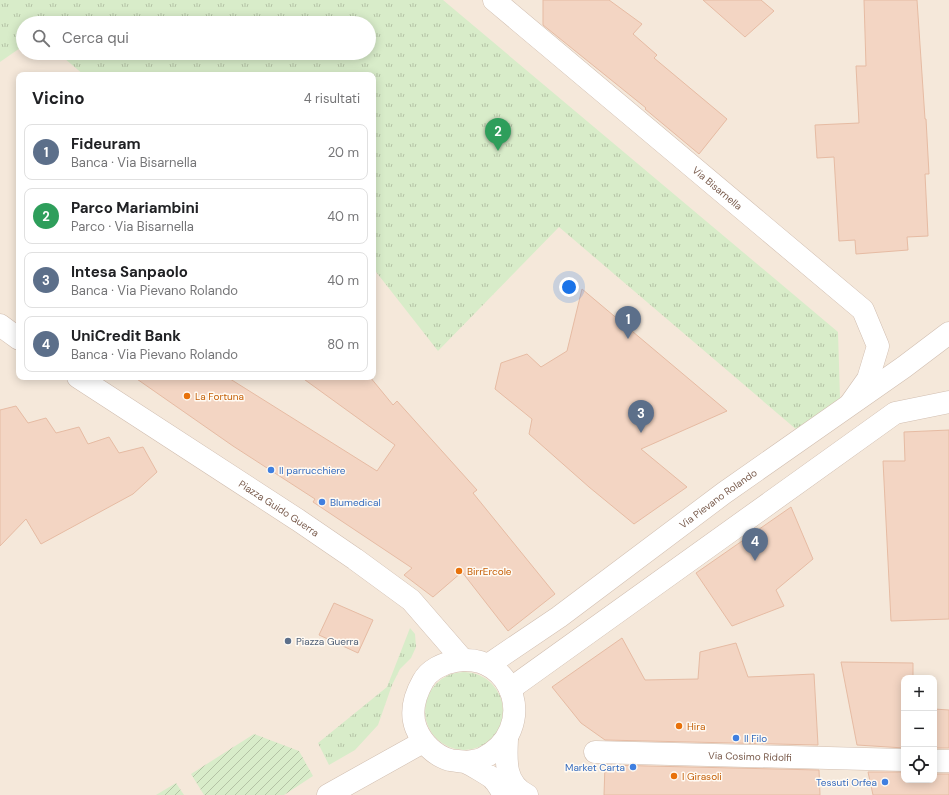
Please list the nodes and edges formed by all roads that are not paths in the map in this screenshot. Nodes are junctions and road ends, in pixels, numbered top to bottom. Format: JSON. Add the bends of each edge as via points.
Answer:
{"nodes":[{"id":1,"x":494,"y":0,"type":"edge"},
{"id":2,"x":513,"y":8,"type":"edge"},
{"id":3,"x":0,"y":324,"type":"edge"},
{"id":4,"x":949,"y":333,"type":"edge"},
{"id":5,"x":16,"y":337,"type":"edge"},
{"id":6,"x":83,"y":380,"type":"edge"},
{"id":7,"x":949,"y":402,"type":"edge"},
{"id":8,"x":851,"y":403,"type":"junction"},
{"id":9,"x":463,"y":660,"type":"junction"},
{"id":10,"x":488,"y":665,"type":"junction"},
{"id":11,"x":510,"y":689,"type":"junction"},
{"id":12,"x":507,"y":739,"type":"junction"},
{"id":13,"x":423,"y":742,"type":"junction"},
{"id":14,"x":595,"y":752,"type":"dead end"},
{"id":15,"x":901,"y":760,"type":"edge"},
{"id":16,"x":937,"y":761,"type":"edge"},
{"id":17,"x":466,"y":762,"type":"junction"},
{"id":18,"x":949,"y":762,"type":"edge"},
{"id":19,"x":328,"y":795,"type":"edge"},
{"id":20,"x":504,"y":795,"type":"edge"},
{"id":21,"x":526,"y":795,"type":"edge"}],
"edges":[{"from":1,"to":2,"type":"street","name":"Via Bisarnella"},
{"from":2,"to":8,"type":"street","name":"Via Bisarnella","via":[[864,310],[878,346],[868,378]]},
{"from":3,"to":5,"type":"street"},
{"from":4,"to":8,"type":"street","name":"Via Pievano Rolando"},
{"from":6,"to":9,"type":"street","name":"Piazza Guido Guerra","via":[[298,520],[386,581],[411,600]]},
{"from":7,"to":11,"type":"street","via":[[895,413]]},
{"from":8,"to":10,"type":"street","name":"Via Pievano Rolando","via":[[724,493],[559,617]]},
{"from":9,"to":10,"type":"street"},
{"from":9,"to":13,"type":"street","via":[[448,662],[435,669],[424,680],[416,694],[413,710],[416,727]]},
{"from":10,"to":11,"type":"street","via":[[504,679]]},
{"from":11,"to":12,"type":"street","via":[[515,706],[514,723]]},
{"from":12,"to":17,"type":"street","via":[[496,751],[482,759]]},
{"from":12,"to":21,"type":"street","via":[[506,763],[511,780],[518,791]]},
{"from":13,"to":17,"type":"street","via":[[435,753],[450,760]]},
{"from":13,"to":19,"type":"street"},
{"from":14,"to":15,"type":"street","name":"Via Cosimo Ridolfi"},
{"from":16,"to":18,"type":"street"},
{"from":17,"to":20,"type":"street","via":[[494,780]]}]}
